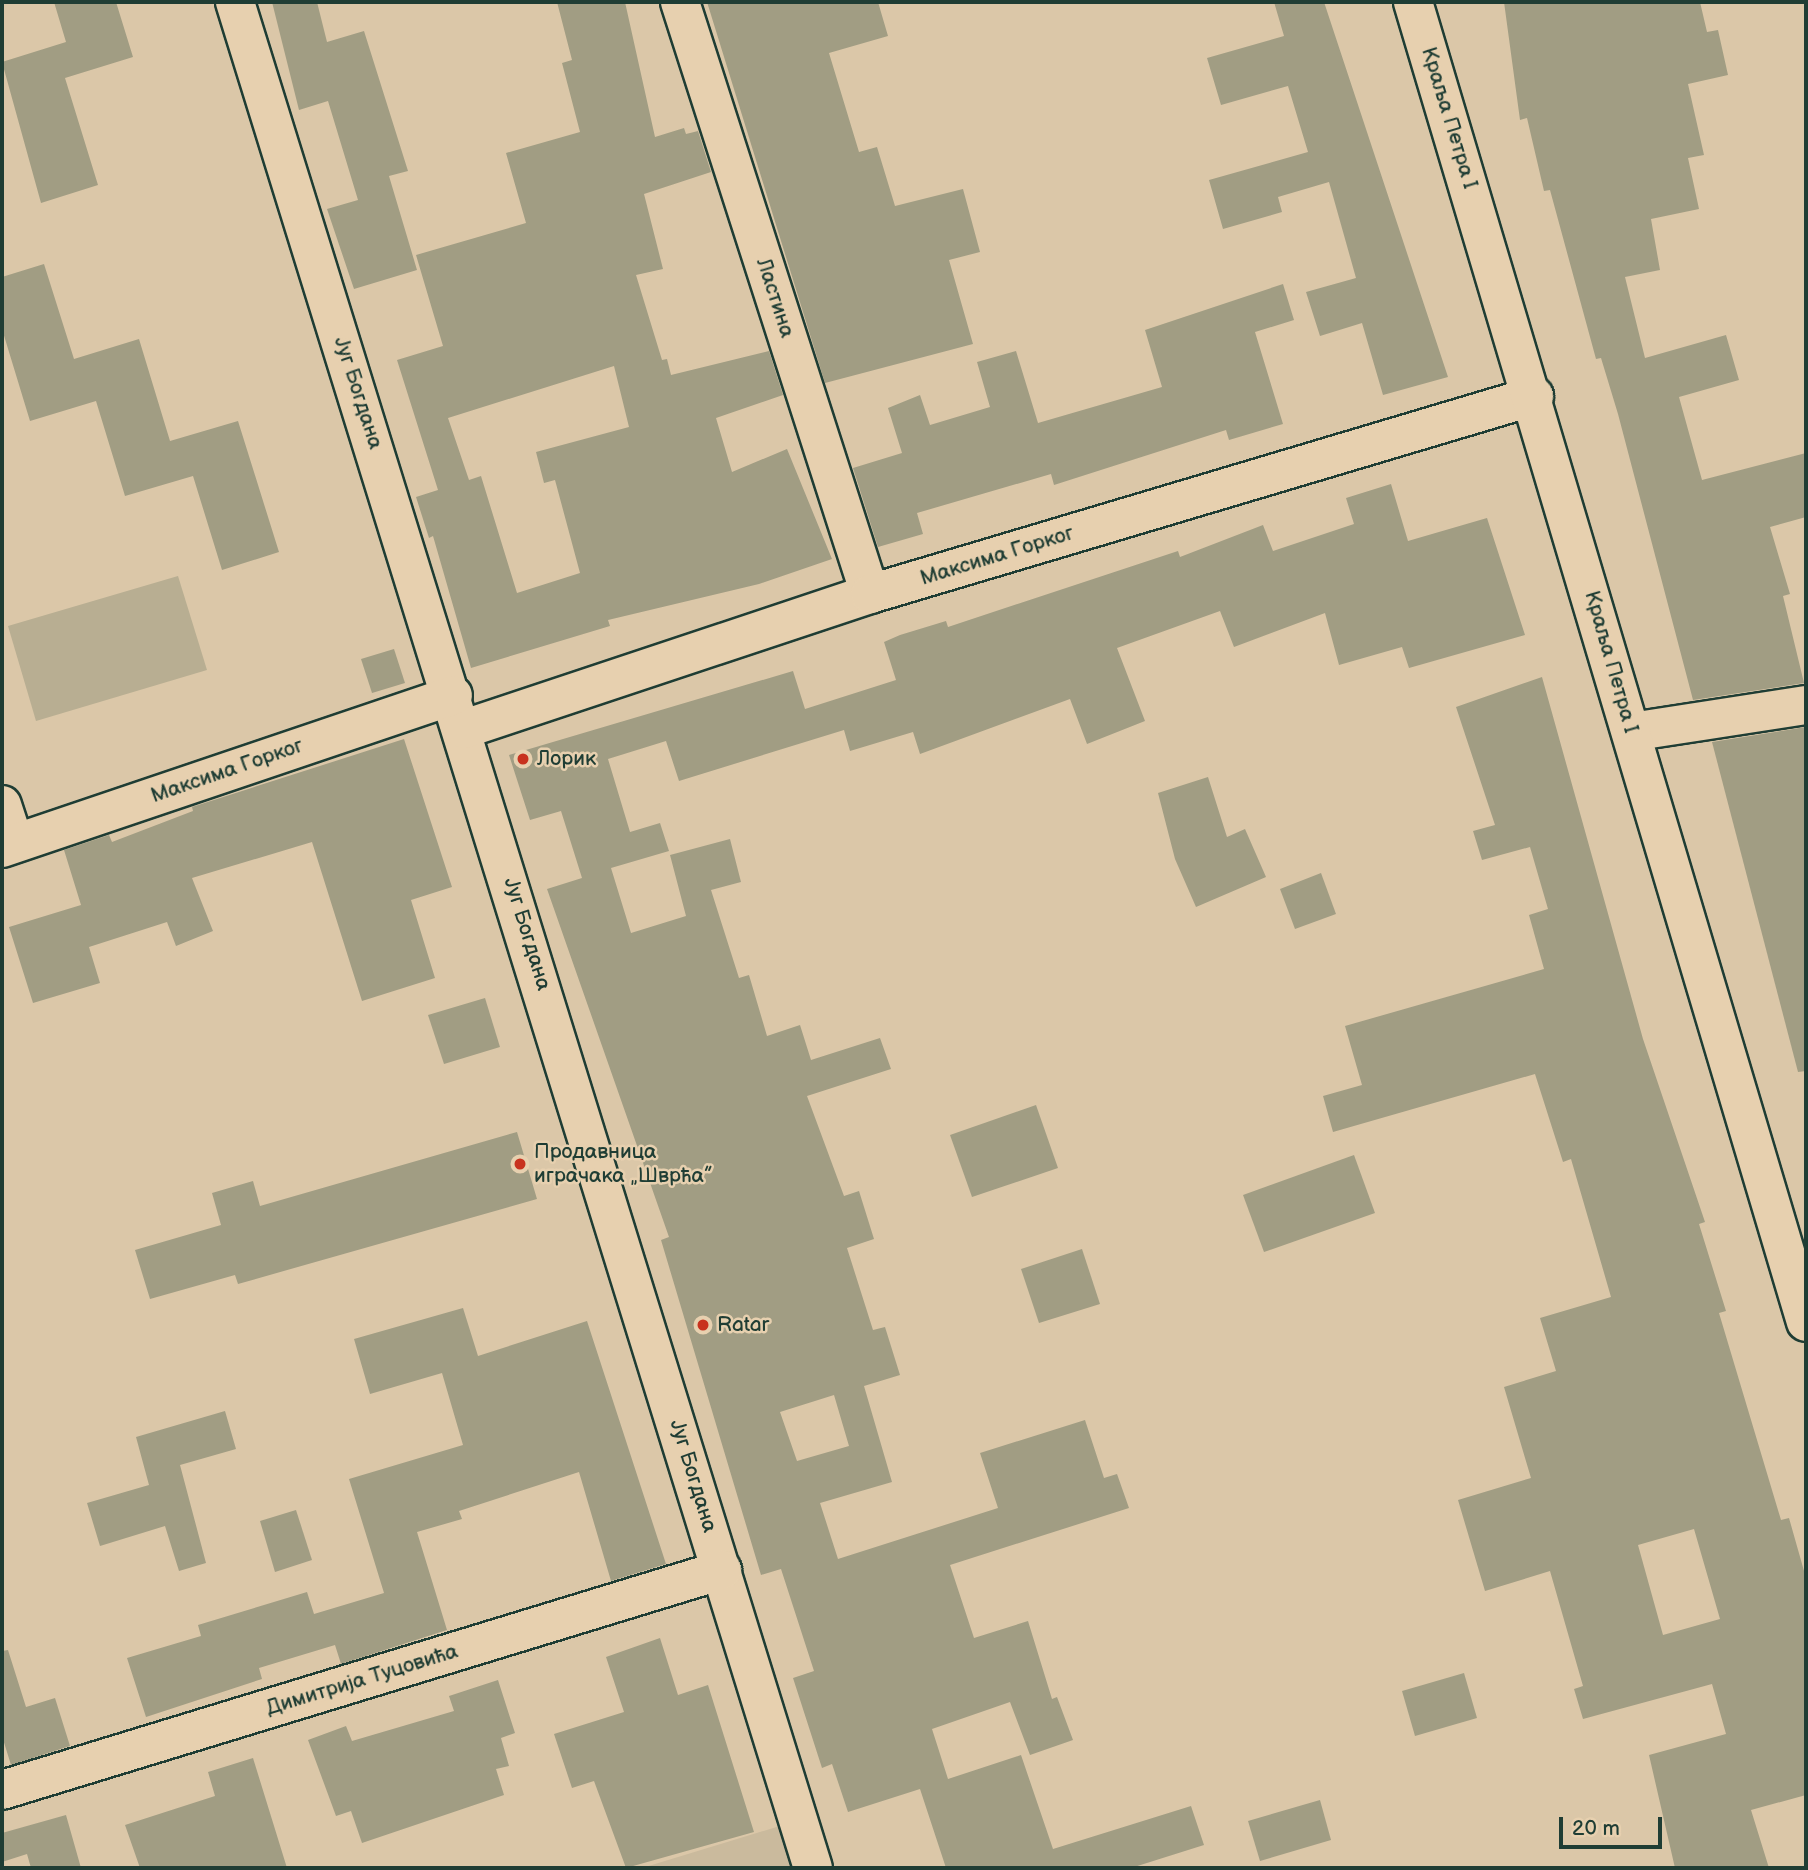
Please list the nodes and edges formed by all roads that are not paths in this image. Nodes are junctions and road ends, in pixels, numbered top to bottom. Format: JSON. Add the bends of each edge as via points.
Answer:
{"nodes":[{"id":1,"x":235,"y":2,"type":"edge"},
{"id":2,"x":680,"y":2,"type":"edge"},
{"id":3,"x":1413,"y":2,"type":"edge"},
{"id":4,"x":1534,"y":396,"type":"junction"},
{"id":5,"x":870,"y":594,"type":"junction"},
{"id":6,"x":1806,"y":705,"type":"edge"},
{"id":7,"x":459,"y":712,"type":"junction"},
{"id":8,"x":1631,"y":732,"type":"junction"},
{"id":9,"x":2,"y":805,"type":"edge"},
{"id":10,"x":8,"y":845,"type":"edge"},
{"id":11,"x":1806,"y":1322,"type":"edge"},
{"id":12,"x":722,"y":1570,"type":"junction"},
{"id":13,"x":2,"y":1790,"type":"edge"},
{"id":14,"x":813,"y":1868,"type":"edge"}],
"edges":[{"from":1,"to":7,"type":"street","name":"Југ Богдана"},
{"from":2,"to":5,"type":"street","name":"Ластина"},
{"from":3,"to":4,"type":"street","name":"Краља Петра I"},
{"from":4,"to":5,"type":"street","name":"Максима Горког"},
{"from":4,"to":8,"type":"street","name":"Краља Петра I"},
{"from":5,"to":7,"type":"street","name":"Максима Горког"},
{"from":6,"to":8,"type":"street"},
{"from":7,"to":10,"type":"street","name":"Максима Горког"},
{"from":7,"to":12,"type":"street","name":"Југ Богдана"},
{"from":8,"to":11,"type":"street","name":"Краља Петра I"},
{"from":9,"to":10,"type":"street"},
{"from":12,"to":13,"type":"street","name":"Димитрија Туцовића"},
{"from":12,"to":14,"type":"street","name":"Југ Богдана"}]}
